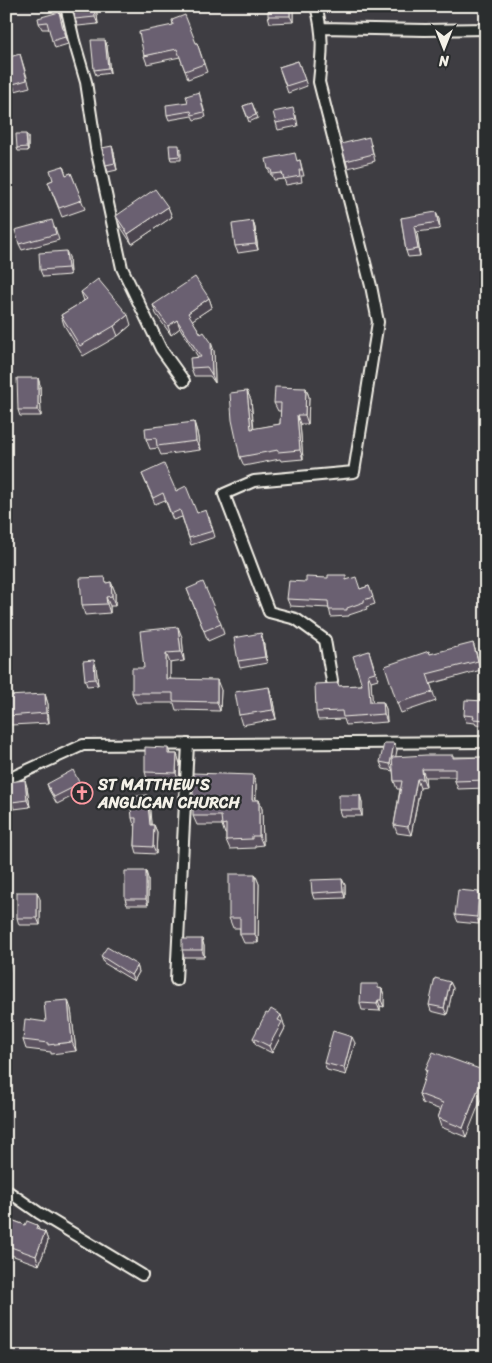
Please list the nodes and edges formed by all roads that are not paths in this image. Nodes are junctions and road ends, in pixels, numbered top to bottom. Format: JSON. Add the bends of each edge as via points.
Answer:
{"nodes":[{"id":1,"x":66,"y":6,"type":"edge"},
{"id":2,"x":316,"y":6,"type":"edge"},
{"id":3,"x":322,"y":28,"type":"junction"},
{"id":4,"x":486,"y":28,"type":"edge"},
{"id":5,"x":184,"y":381,"type":"dead end"},
{"id":6,"x":332,"y":681,"type":"edge"},
{"id":7,"x":486,"y":742,"type":"edge"},
{"id":8,"x":188,"y":744,"type":"junction"},
{"id":9,"x":6,"y":780,"type":"edge"},
{"id":10,"x":176,"y":980,"type":"dead end"},
{"id":11,"x":6,"y":1190,"type":"edge"},
{"id":12,"x":142,"y":1275,"type":"dead end"}],
"edges":[{"from":1,"to":5,"type":"street","via":[[86,82],[96,148],[122,268],[160,350]]},
{"from":2,"to":3,"type":"street"},
{"from":3,"to":4,"type":"street"},
{"from":3,"to":6,"type":"street","via":[[319,82],[378,322],[354,472],[254,481],[224,494],[269,612],[296,619],[325,640]]},
{"from":7,"to":8,"type":"street"},
{"from":8,"to":9,"type":"street","via":[[83,745]]},
{"from":8,"to":10,"type":"street"},
{"from":11,"to":12,"type":"street"}]}
